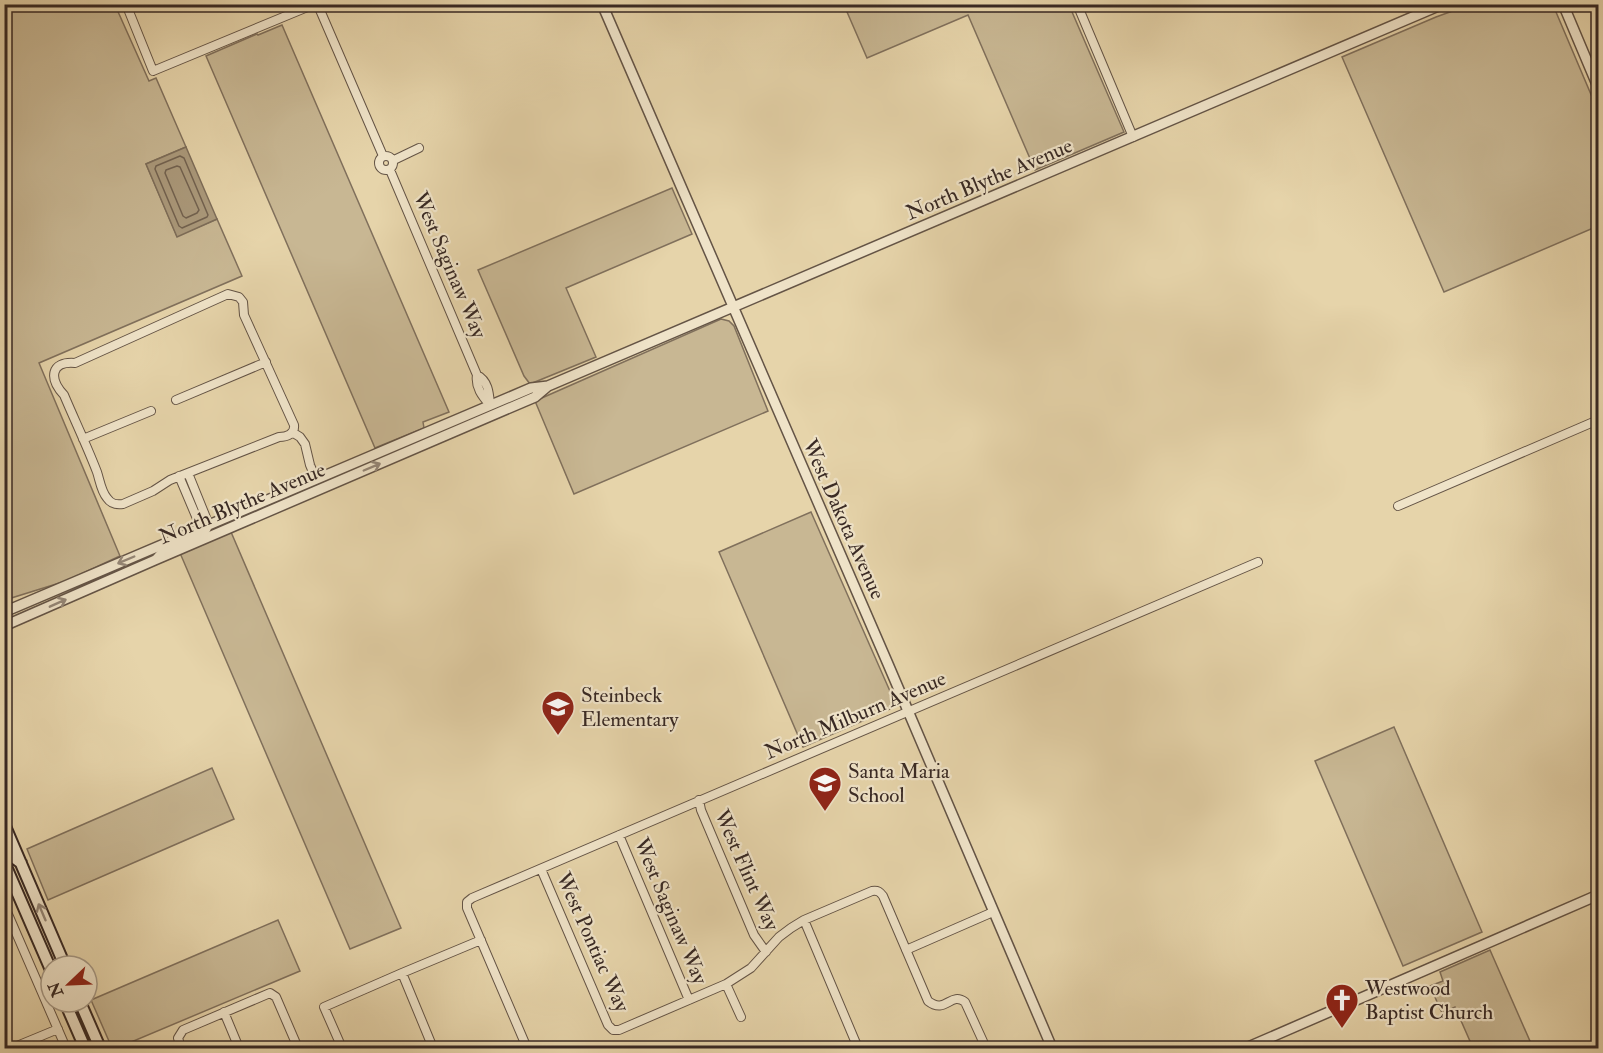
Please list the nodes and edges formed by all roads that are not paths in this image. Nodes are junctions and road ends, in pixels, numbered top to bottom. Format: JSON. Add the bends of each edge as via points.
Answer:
{"nodes":[{"id":1,"x":126,"y":4,"type":"edge"},
{"id":2,"x":602,"y":4,"type":"edge"},
{"id":3,"x":1077,"y":4,"type":"edge"},
{"id":4,"x":1443,"y":4,"type":"edge"},
{"id":5,"x":1563,"y":4,"type":"edge"},
{"id":6,"x":310,"y":5,"type":"edge"},
{"id":7,"x":322,"y":7,"type":"edge"},
{"id":8,"x":1599,"y":87,"type":"edge"},
{"id":9,"x":1133,"y":138,"type":"junction"},
{"id":10,"x":419,"y":148,"type":"dead end"},
{"id":11,"x":383,"y":156,"type":"junction"},
{"id":12,"x":394,"y":160,"type":"junction"},
{"id":13,"x":390,"y":170,"type":"junction"},
{"id":14,"x":732,"y":308,"type":"junction"},
{"id":15,"x":266,"y":362,"type":"junction"},
{"id":16,"x":549,"y":386,"type":"junction"},
{"id":17,"x":176,"y":400,"type":"dead end"},
{"id":18,"x":490,"y":405,"type":"junction"},
{"id":19,"x":151,"y":411,"type":"dead end"},
{"id":20,"x":1599,"y":420,"type":"edge"},
{"id":21,"x":292,"y":432,"type":"junction"},
{"id":22,"x":83,"y":439,"type":"junction"},
{"id":23,"x":432,"y":441,"type":"junction"},
{"id":24,"x":340,"y":469,"type":"junction"},
{"id":25,"x":188,"y":473,"type":"junction"},
{"id":26,"x":179,"y":476,"type":"junction"},
{"id":27,"x":316,"y":479,"type":"junction"},
{"id":28,"x":344,"y":479,"type":"junction"},
{"id":29,"x":198,"y":496,"type":"junction"},
{"id":30,"x":189,"y":500,"type":"junction"},
{"id":31,"x":1398,"y":506,"type":"dead end"},
{"id":32,"x":205,"y":526,"type":"junction"},
{"id":33,"x":154,"y":560,"type":"junction"},
{"id":34,"x":1258,"y":562,"type":"dead end"},
{"id":35,"x":4,"y":612,"type":"edge"},
{"id":36,"x":4,"y":626,"type":"edge"},
{"id":37,"x":908,"y":713,"type":"junction"},
{"id":38,"x":699,"y":800,"type":"junction"},
{"id":39,"x":4,"y":824,"type":"edge"},
{"id":40,"x":619,"y":836,"type":"junction"},
{"id":41,"x":4,"y":843,"type":"edge"},
{"id":42,"x":4,"y":862,"type":"edge"},
{"id":43,"x":21,"y":863,"type":"junction"},
{"id":44,"x":541,"y":869,"type":"junction"},
{"id":45,"x":1599,"y":895,"type":"edge"},
{"id":46,"x":4,"y":905,"type":"edge"},
{"id":47,"x":993,"y":912,"type":"junction"},
{"id":48,"x":804,"y":920,"type":"junction"},
{"id":49,"x":481,"y":940,"type":"junction"},
{"id":50,"x":906,"y":950,"type":"junction"},
{"id":51,"x":766,"y":952,"type":"junction"},
{"id":52,"x":44,"y":954,"type":"edge"},
{"id":53,"x":60,"y":954,"type":"edge"},
{"id":54,"x":402,"y":973,"type":"junction"},
{"id":55,"x":726,"y":984,"type":"junction"},
{"id":56,"x":689,"y":1000,"type":"junction"},
{"id":57,"x":224,"y":1012,"type":"junction"},
{"id":58,"x":69,"y":1014,"type":"edge"},
{"id":59,"x":86,"y":1014,"type":"edge"},
{"id":60,"x":741,"y":1017,"type":"dead end"},
{"id":61,"x":58,"y":1029,"type":"junction"},
{"id":62,"x":12,"y":1048,"type":"edge"},
{"id":63,"x":66,"y":1048,"type":"edge"},
{"id":64,"x":84,"y":1048,"type":"edge"},
{"id":65,"x":100,"y":1048,"type":"edge"},
{"id":66,"x":181,"y":1048,"type":"edge"},
{"id":67,"x":239,"y":1048,"type":"edge"},
{"id":68,"x":298,"y":1048,"type":"edge"},
{"id":69,"x":342,"y":1048,"type":"edge"},
{"id":70,"x":433,"y":1048,"type":"edge"},
{"id":71,"x":527,"y":1048,"type":"edge"},
{"id":72,"x":858,"y":1048,"type":"edge"},
{"id":73,"x":986,"y":1048,"type":"edge"},
{"id":74,"x":1052,"y":1048,"type":"edge"},
{"id":75,"x":1246,"y":1048,"type":"edge"}],
"edges":[{"from":1,"to":6,"type":"street","via":[[153,71]]},
{"from":2,"to":14,"type":"street","name":"West Dakota Avenue"},
{"from":3,"to":9,"type":"street"},
{"from":4,"to":9,"type":"street","name":"North Blythe Avenue"},
{"from":5,"to":8,"type":"street"},
{"from":6,"to":7,"type":"street","via":[[316,10]]},
{"from":7,"to":11,"type":"street"},
{"from":9,"to":14,"type":"street","name":"North Blythe Avenue"},
{"from":10,"to":12,"type":"street"},
{"from":11,"to":12,"type":"street"},
{"from":11,"to":13,"type":"street","via":[[379,166]]},
{"from":12,"to":13,"type":"street"},
{"from":13,"to":18,"type":"street","name":"West Saginaw Way","via":[[477,375],[481,395]]},
{"from":14,"to":16,"type":"street","name":"North Blythe Avenue"},
{"from":14,"to":37,"type":"street","name":"West Dakota Avenue"},
{"from":15,"to":17,"type":"street"},
{"from":15,"to":21,"type":"street","via":[[294,424]]},
{"from":15,"to":22,"type":"street","via":[[244,315],[243,302],[228,294],[57,368],[54,381]]},
{"from":16,"to":18,"type":"street","name":"North Blythe Avenue","via":[[531,387]]},
{"from":16,"to":23,"type":"street","name":"North Blythe Avenue","via":[[535,397]]},
{"from":18,"to":23,"type":"street","name":"North Blythe Avenue","via":[[486,414],[436,435]]},
{"from":18,"to":24,"type":"street","name":"North Blythe Avenue"},
{"from":19,"to":22,"type":"street"},
{"from":20,"to":31,"type":"street"},
{"from":21,"to":25,"type":"street"},
{"from":21,"to":27,"type":"street","via":[[304,444]]},
{"from":22,"to":26,"type":"street","via":[[103,492],[114,504],[123,504]]},
{"from":28,"to":23,"type":"street","name":"North Blythe Avenue","one_way":true},
{"from":24,"to":27,"type":"street","name":"North Blythe Avenue"},
{"from":24,"to":28,"type":"street","name":"North Blythe Avenue"},
{"from":25,"to":26,"type":"street"},
{"from":25,"to":29,"type":"street"},
{"from":26,"to":30,"type":"street"},
{"from":27,"to":32,"type":"street","name":"North Blythe Avenue"},
{"from":28,"to":33,"type":"street","name":"North Blythe Avenue"},
{"from":29,"to":30,"type":"street"},
{"from":29,"to":32,"type":"street"},
{"from":30,"to":32,"type":"street"},
{"from":32,"to":33,"type":"street","name":"North Blythe Avenue","via":[[203,534],[163,551]]},
{"from":32,"to":35,"type":"street","name":"North Blythe Avenue","one_way":true},
{"from":36,"to":33,"type":"street","name":"North Blythe Avenue","one_way":true},
{"from":34,"to":37,"type":"street","name":"North Milburn Avenue"},
{"from":37,"to":38,"type":"street","name":"North Milburn Avenue"},
{"from":37,"to":47,"type":"street","name":"West Dakota Avenue"},
{"from":38,"to":40,"type":"street","name":"North Milburn Avenue"},
{"from":38,"to":51,"type":"street","name":"West Flint Way","via":[[754,934]]},
{"from":39,"to":43,"type":"main road"},
{"from":40,"to":44,"type":"street","name":"North Milburn Avenue"},
{"from":40,"to":56,"type":"street","name":"West Saginaw Way"},
{"from":41,"to":43,"type":"main road","via":[[9,854]]},
{"from":42,"to":52,"type":"main road"},
{"from":53,"to":43,"type":"main road","one_way":true},
{"from":44,"to":49,"type":"street","name":"North Milburn Avenue","via":[[467,902]]},
{"from":44,"to":56,"type":"street","name":"West Pontiac Way","via":[[613,1030]]},
{"from":45,"to":75,"type":"street"},
{"from":46,"to":61,"type":"street"},
{"from":47,"to":50,"type":"street"},
{"from":47,"to":74,"type":"street","name":"West Dakota Avenue"},
{"from":48,"to":50,"type":"street","via":[[872,891],[880,892]]},
{"from":48,"to":51,"type":"street","via":[[779,937]]},
{"from":48,"to":72,"type":"street","name":"West Flint Way"},
{"from":49,"to":54,"type":"street"},
{"from":49,"to":71,"type":"street"},
{"from":50,"to":73,"type":"street","via":[[928,1001],[935,1006],[956,999],[965,1002]]},
{"from":51,"to":55,"type":"street","via":[[751,968]]},
{"from":54,"to":69,"type":"street","via":[[324,1007]]},
{"from":54,"to":70,"type":"street"},
{"from":55,"to":56,"type":"street"},
{"from":55,"to":60,"type":"street","name":"West Saginaw Way"},
{"from":57,"to":66,"type":"street","via":[[183,1030],[178,1038]]},
{"from":57,"to":67,"type":"street"},
{"from":57,"to":68,"type":"street","via":[[273,994]]},
{"from":58,"to":64,"type":"main road"},
{"from":59,"to":65,"type":"main road"},
{"from":61,"to":62,"type":"street"},
{"from":61,"to":63,"type":"street"}]}
